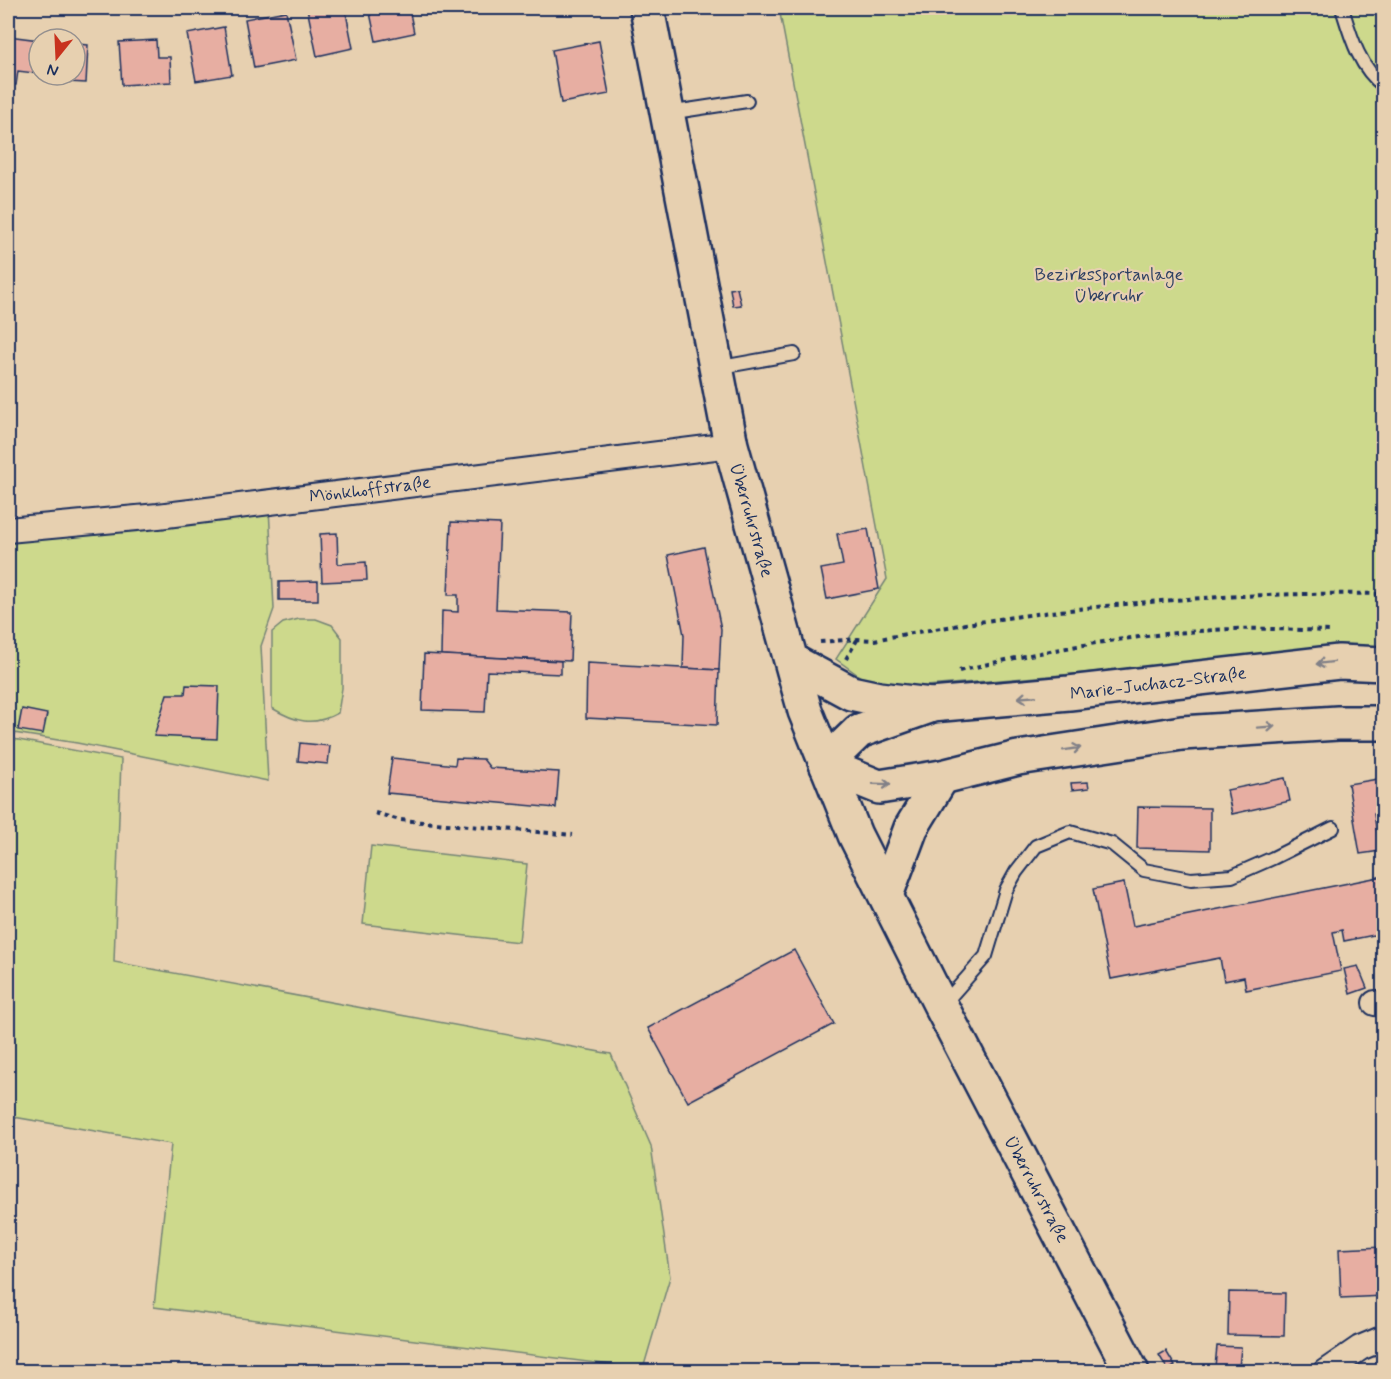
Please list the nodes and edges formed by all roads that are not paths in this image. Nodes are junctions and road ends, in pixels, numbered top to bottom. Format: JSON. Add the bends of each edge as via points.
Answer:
{"nodes":[{"id":1,"x":646,"y":8,"type":"edge"},
{"id":2,"x":1342,"y":8,"type":"edge"},
{"id":3,"x":1383,"y":86,"type":"edge"},
{"id":4,"x":747,"y":101,"type":"dead end"},
{"id":5,"x":667,"y":113,"type":"junction"},
{"id":6,"x":794,"y":354,"type":"dead end"},
{"id":7,"x":715,"y":368,"type":"junction"},
{"id":8,"x":731,"y":445,"type":"junction"},
{"id":9,"x":8,"y":530,"type":"edge"},
{"id":10,"x":792,"y":661,"type":"junction"},
{"id":11,"x":1383,"y":664,"type":"edge"},
{"id":12,"x":931,"y":705,"type":"junction"},
{"id":13,"x":1383,"y":723,"type":"edge"},
{"id":14,"x":826,"y":765,"type":"junction"},
{"id":15,"x":942,"y":777,"type":"junction"},
{"id":16,"x":1333,"y":828,"type":"dead end"},
{"id":17,"x":885,"y":895,"type":"junction"},
{"id":18,"x":941,"y":1006,"type":"junction"},
{"id":19,"x":1383,"y":1338,"type":"edge"},
{"id":20,"x":1132,"y":1371,"type":"edge"},
{"id":21,"x":1325,"y":1371,"type":"edge"}],
"edges":[{"from":1,"to":5,"type":"main road","name":"Überruhrstraße"},
{"from":2,"to":3,"type":"lane","via":[[1353,44]]},
{"from":4,"to":5,"type":"lane"},
{"from":5,"to":7,"type":"main road","name":"Überruhrstraße"},
{"from":6,"to":7,"type":"lane"},
{"from":7,"to":8,"type":"main road","name":"Überruhrstraße"},
{"from":8,"to":9,"type":"street","name":"Mönkhoffstraße","via":[[158,516]]},
{"from":8,"to":10,"type":"main road","name":"Überruhrstraße"},
{"from":10,"to":12,"type":"main road","name":"Marie-Juchacz-Straße","via":[[851,693]]},
{"from":10,"to":14,"type":"main road","name":"Überruhrstraße","via":[[805,711]]},
{"from":11,"to":12,"type":"main road","name":"Marie-Juchacz-Straße","one_way":true,"via":[[1339,662]]},
{"from":12,"to":14,"type":"main road","name":"Marie-Juchacz-Straße","via":[[859,731]]},
{"from":15,"to":13,"type":"main road","one_way":true,"via":[[1018,758],[1182,733]]},
{"from":14,"to":15,"type":"main road","one_way":true,"via":[[879,787]]},
{"from":14,"to":17,"type":"main road","name":"Überruhrstraße"},
{"from":15,"to":17,"type":"main road","via":[[910,828]]},
{"from":16,"to":18,"type":"lane","via":[[1232,876],[1191,879],[1144,870],[1112,843],[1070,832],[1036,846],[1006,890],[986,956]]},
{"from":17,"to":18,"type":"main road","name":"Überruhrstraße"},
{"from":18,"to":20,"type":"main road","name":"Überruhrstraße"},
{"from":19,"to":21,"type":"street"}]}
